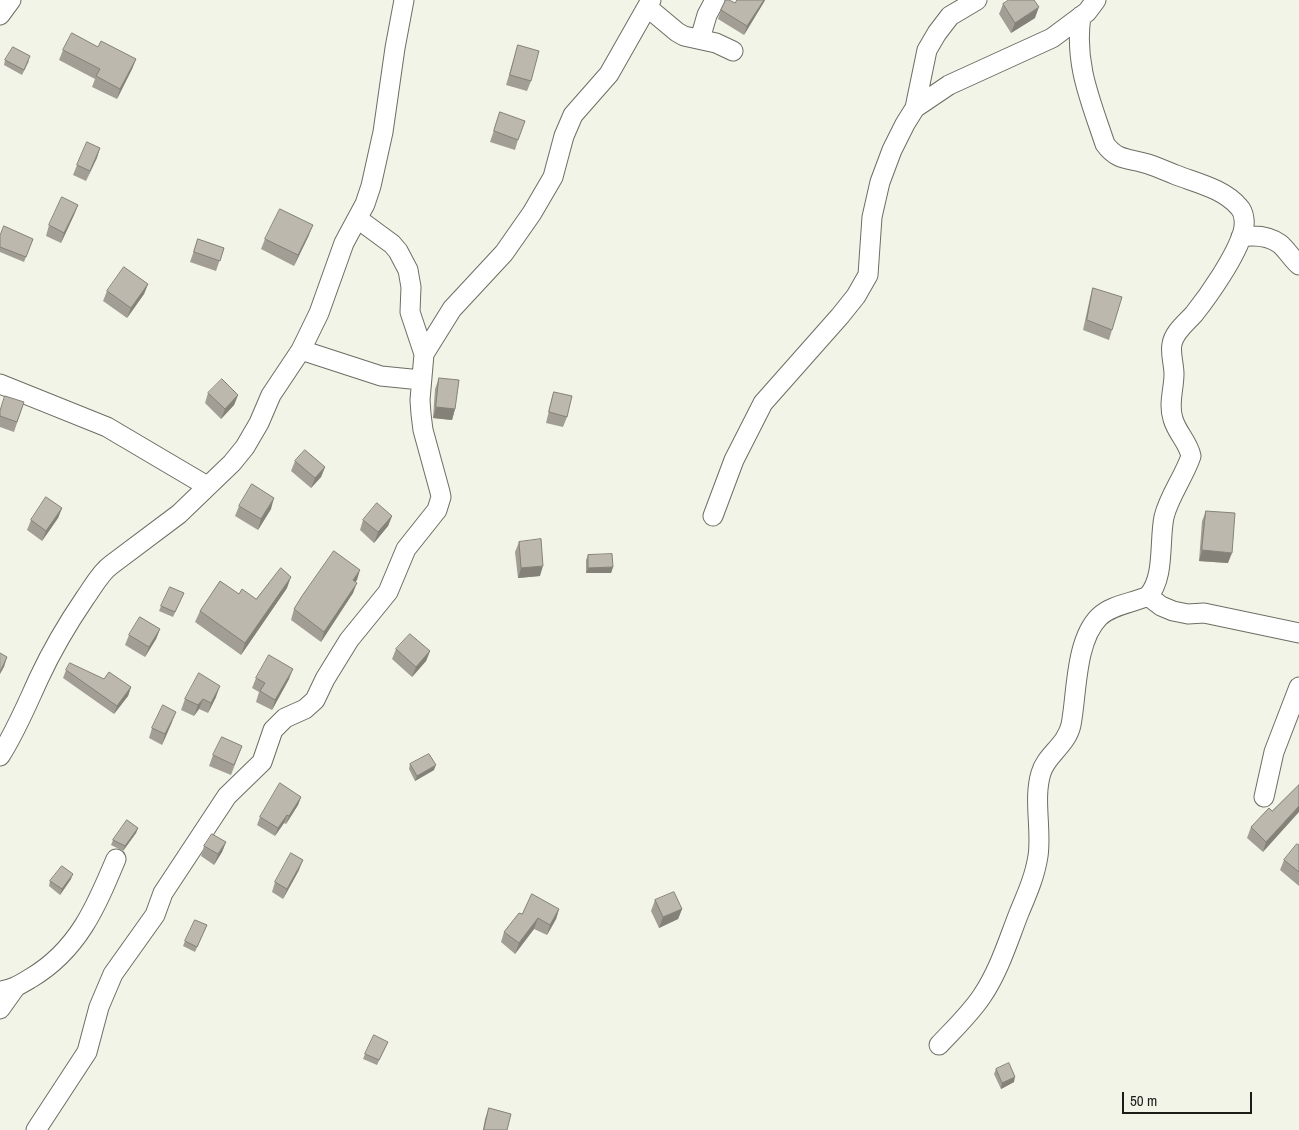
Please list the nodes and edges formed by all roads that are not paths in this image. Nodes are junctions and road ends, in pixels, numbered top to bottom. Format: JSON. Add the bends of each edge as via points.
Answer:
{"nodes":[{"id":1,"x":404,"y":0,"type":"edge"},
{"id":2,"x":714,"y":0,"type":"edge"},
{"id":3,"x":977,"y":0,"type":"edge"},
{"id":4,"x":1096,"y":0,"type":"edge"},
{"id":5,"x":649,"y":3,"type":"edge"},
{"id":6,"x":1082,"y":16,"type":"junction"},
{"id":7,"x":700,"y":39,"type":"junction"},
{"id":8,"x":733,"y":51,"type":"dead end"},
{"id":9,"x":915,"y":108,"type":"junction"},
{"id":10,"x":358,"y":219,"type":"junction"},
{"id":11,"x":1241,"y":237,"type":"junction"},
{"id":12,"x":1279,"y":244,"type":"junction"},
{"id":13,"x":1299,"y":249,"type":"edge"},
{"id":14,"x":1299,"y":265,"type":"edge"},
{"id":15,"x":301,"y":350,"type":"junction"},
{"id":16,"x":424,"y":354,"type":"junction"},
{"id":17,"x":421,"y":380,"type":"junction"},
{"id":18,"x":0,"y":384,"type":"edge"},
{"id":19,"x":207,"y":486,"type":"junction"},
{"id":20,"x":713,"y":516,"type":"dead end"},
{"id":21,"x":1148,"y":596,"type":"junction"},
{"id":22,"x":1299,"y":633,"type":"edge"},
{"id":23,"x":1299,"y":687,"type":"edge"},
{"id":24,"x":0,"y":756,"type":"edge"},
{"id":25,"x":1264,"y":797,"type":"dead end"},
{"id":26,"x":116,"y":859,"type":"dead end"},
{"id":27,"x":7,"y":989,"type":"edge"},
{"id":28,"x":0,"y":1009,"type":"edge"},
{"id":29,"x":940,"y":1045,"type":"dead end"},
{"id":30,"x":36,"y":1130,"type":"edge"}],
"edges":[{"from":1,"to":10,"type":"street","via":[[383,132],[371,186]]},
{"from":2,"to":7,"type":"street"},
{"from":3,"to":9,"type":"street","via":[[950,16],[927,50]]},
{"from":4,"to":6,"type":"street"},
{"from":5,"to":7,"type":"street","via":[[677,32]]},
{"from":5,"to":16,"type":"street","via":[[609,74],[573,115],[553,177],[532,213],[504,253],[452,308]]},
{"from":6,"to":9,"type":"street","via":[[1052,38],[949,85]]},
{"from":6,"to":11,"type":"street","via":[[1078,48],[1081,68],[1110,152],[1219,191],[1230,198],[1241,209],[1244,221]]},
{"from":7,"to":8,"type":"street"},
{"from":9,"to":20,"type":"street","via":[[892,150],[880,182],[872,217],[868,275],[846,309],[763,403],[734,460]]},
{"from":10,"to":15,"type":"street","via":[[344,242],[319,313]]},
{"from":10,"to":16,"type":"street","via":[[392,244],[408,270],[410,312]]},
{"from":11,"to":12,"type":"street","via":[[1267,238]]},
{"from":11,"to":21,"type":"street","via":[[1218,278],[1172,342],[1171,412],[1191,456],[1164,516],[1157,580]]},
{"from":12,"to":13,"type":"street"},
{"from":12,"to":14,"type":"street"},
{"from":15,"to":17,"type":"street","via":[[381,376]]},
{"from":15,"to":19,"type":"street","via":[[271,395],[246,447]]},
{"from":16,"to":17,"type":"street"},
{"from":17,"to":30,"type":"street","via":[[423,430],[441,498],[437,510],[406,549],[388,592],[349,640],[315,700],[273,730],[262,762],[227,796],[163,893],[154,915],[113,974],[99,1007],[87,1052]]},
{"from":18,"to":19,"type":"street","via":[[107,427]]},
{"from":19,"to":24,"type":"street","via":[[179,514],[103,573],[60,640]]},
{"from":21,"to":22,"type":"street","via":[[1173,611],[1204,613]]},
{"from":21,"to":29,"type":"street","via":[[1105,612],[1090,629],[1076,680],[1071,726],[1041,772],[1038,854],[1034,875],[991,980],[982,996]]},
{"from":23,"to":25,"type":"street","via":[[1274,752]]},
{"from":26,"to":27,"type":"street","via":[[92,913],[67,950],[47,968]]},
{"from":27,"to":28,"type":"street"}]}
